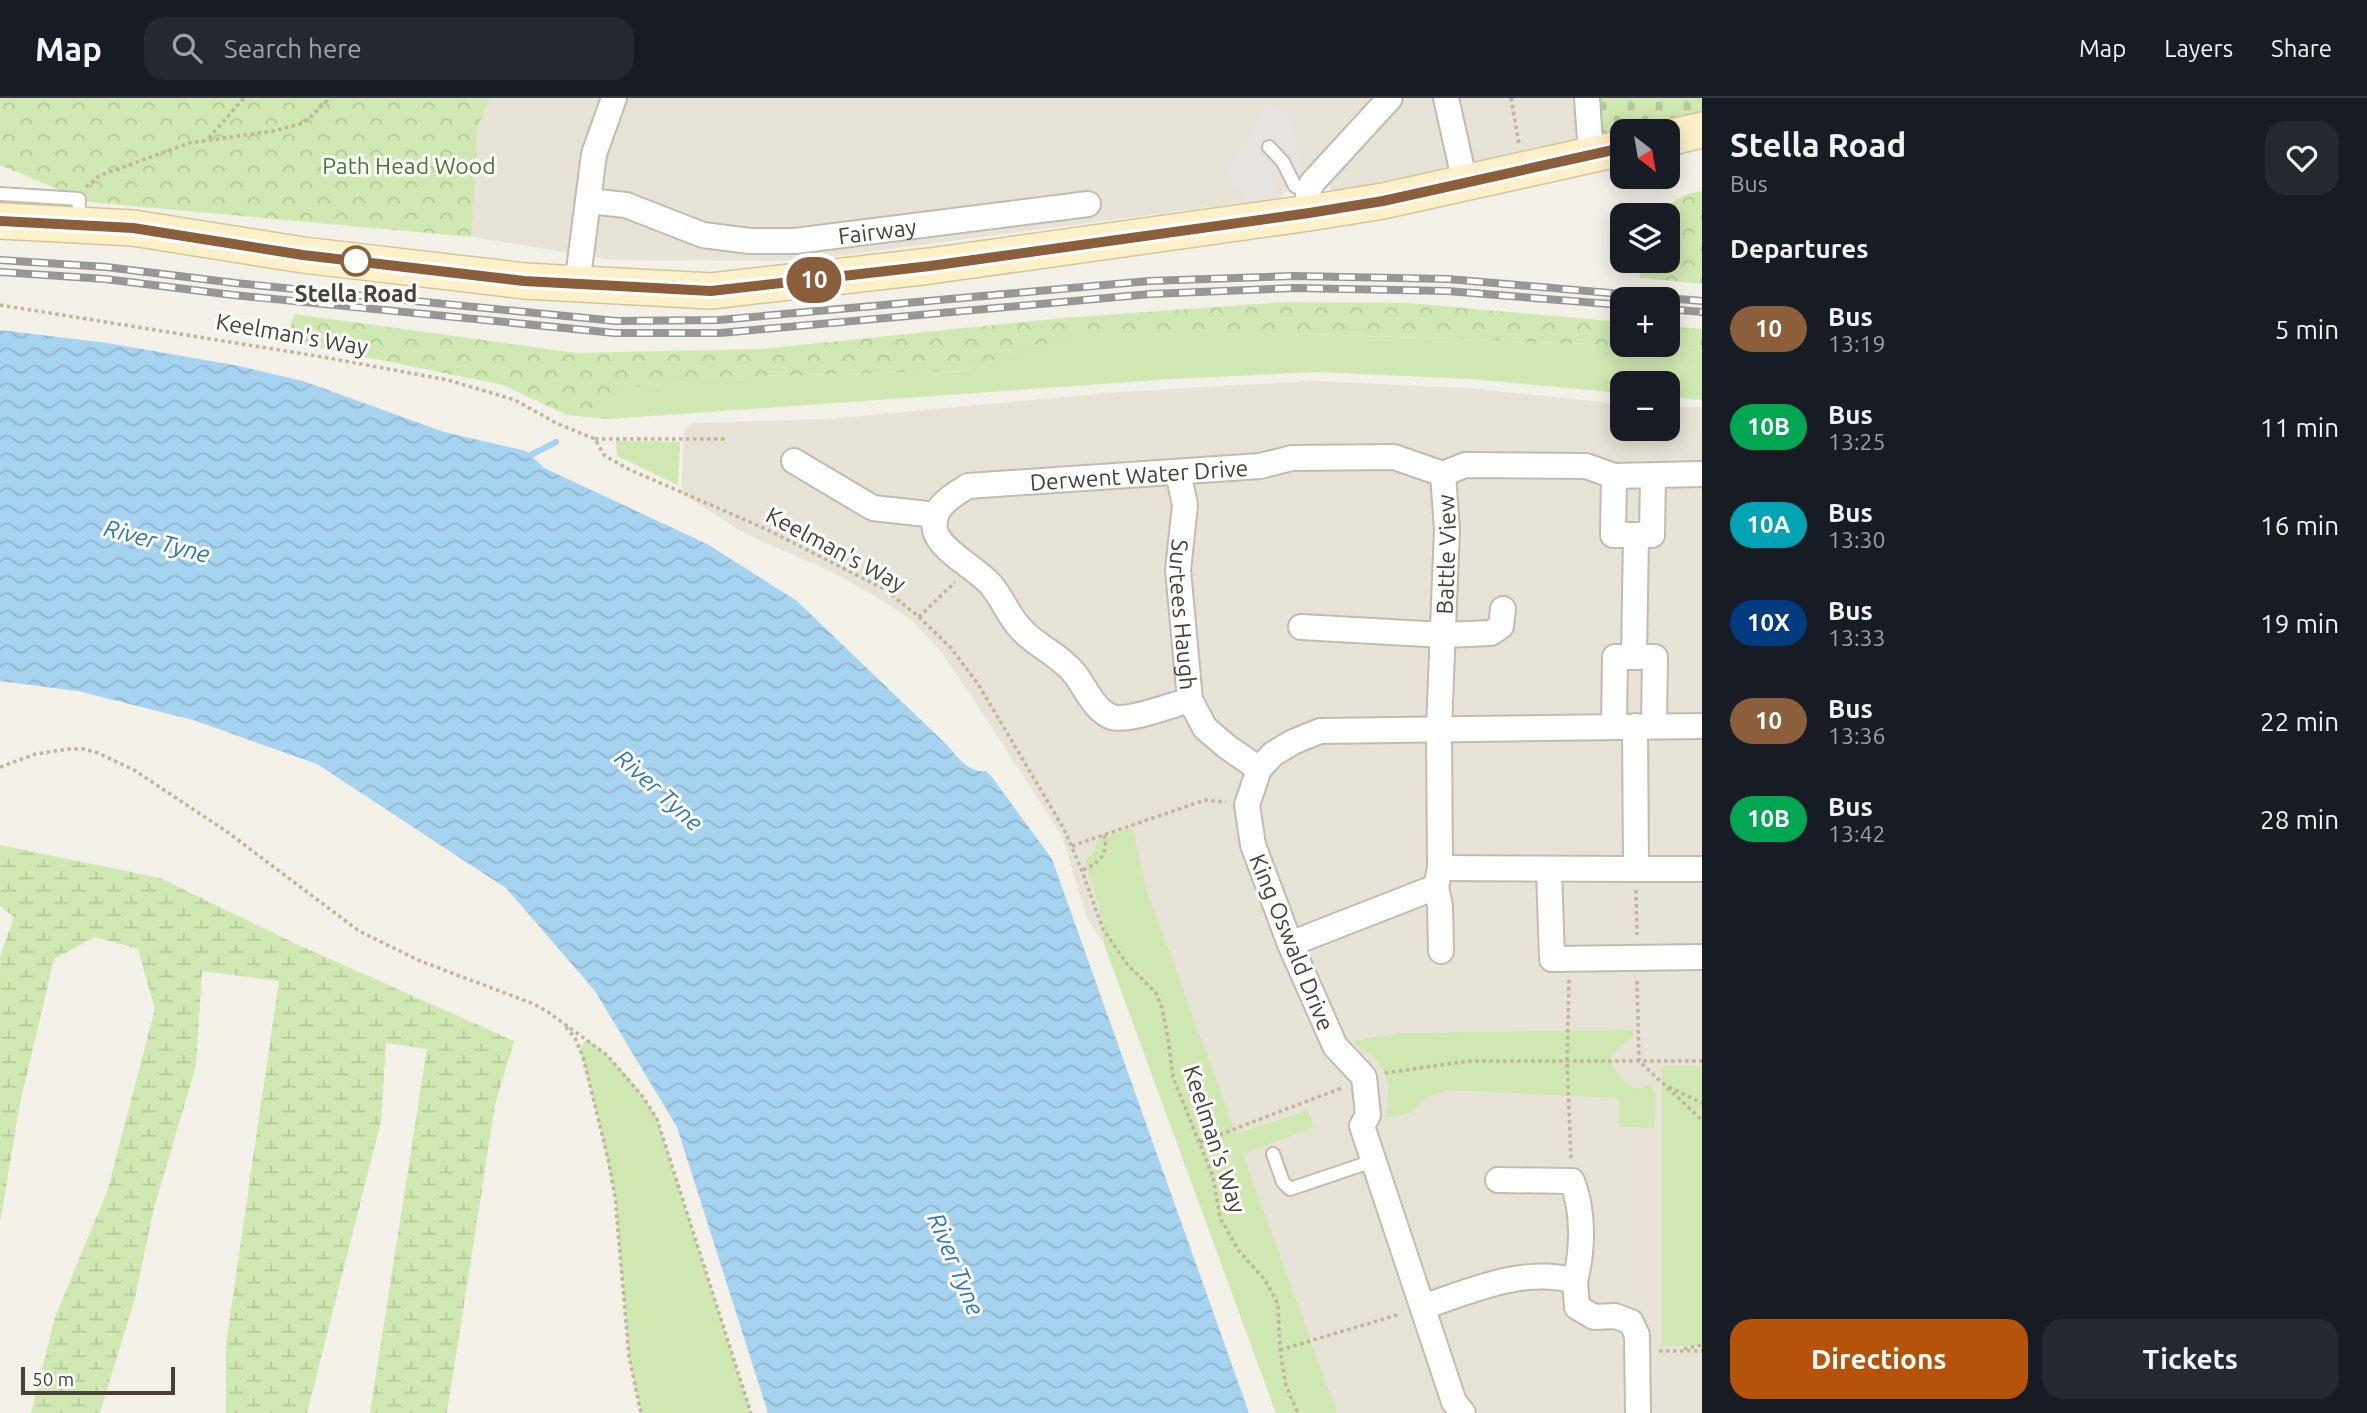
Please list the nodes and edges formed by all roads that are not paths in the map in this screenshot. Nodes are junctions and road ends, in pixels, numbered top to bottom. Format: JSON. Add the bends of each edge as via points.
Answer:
{"nodes":[{"id":1,"x":614,"y":98,"type":"edge"},
{"id":2,"x":1390,"y":98,"type":"edge"},
{"id":3,"x":1446,"y":98,"type":"edge"},
{"id":4,"x":1587,"y":98,"type":"edge"},
{"id":5,"x":1702,"y":130,"type":"edge"},
{"id":6,"x":1680,"y":135,"type":"edge"},
{"id":7,"x":1269,"y":147,"type":"dead end"},
{"id":8,"x":1607,"y":151,"type":"edge"},
{"id":9,"x":1465,"y":183,"type":"junction"},
{"id":10,"x":0,"y":194,"type":"edge"},
{"id":11,"x":588,"y":201,"type":"junction"},
{"id":12,"x":1308,"y":202,"type":"junction"},
{"id":13,"x":1088,"y":204,"type":"dead end"},
{"id":14,"x":74,"y":212,"type":"junction"},
{"id":15,"x":0,"y":221,"type":"edge"},
{"id":16,"x":577,"y":285,"type":"junction"},
{"id":17,"x":794,"y":461,"type":"dead end"},
{"id":18,"x":1178,"y":472,"type":"junction"},
{"id":19,"x":1443,"y":474,"type":"junction"},
{"id":20,"x":1702,"y":474,"type":"edge"},
{"id":21,"x":1614,"y":476,"type":"junction"},
{"id":22,"x":1653,"y":477,"type":"junction"},
{"id":23,"x":936,"y":515,"type":"junction"},
{"id":24,"x":1636,"y":535,"type":"junction"},
{"id":25,"x":1503,"y":609,"type":"dead end"},
{"id":26,"x":1301,"y":627,"type":"dead end"},
{"id":27,"x":1444,"y":635,"type":"junction"},
{"id":28,"x":1634,"y":657,"type":"junction"},
{"id":29,"x":1190,"y":700,"type":"junction"},
{"id":30,"x":1634,"y":726,"type":"junction"},
{"id":31,"x":1702,"y":726,"type":"edge"},
{"id":32,"x":1439,"y":728,"type":"junction"},
{"id":33,"x":1259,"y":769,"type":"junction"},
{"id":34,"x":1636,"y":869,"type":"junction"},
{"id":35,"x":1702,"y":869,"type":"edge"},
{"id":36,"x":1549,"y":870,"type":"junction"},
{"id":37,"x":1438,"y":878,"type":"junction"},
{"id":38,"x":1290,"y":944,"type":"junction"},
{"id":39,"x":1441,"y":951,"type":"dead end"},
{"id":40,"x":1702,"y":957,"type":"edge"},
{"id":41,"x":1273,"y":1154,"type":"dead end"},
{"id":42,"x":1373,"y":1161,"type":"junction"},
{"id":43,"x":1498,"y":1180,"type":"dead end"},
{"id":44,"x":1575,"y":1281,"type":"junction"},
{"id":45,"x":1423,"y":1307,"type":"junction"},
{"id":46,"x":1463,"y":1413,"type":"edge"},
{"id":47,"x":1638,"y":1413,"type":"edge"}],
"edges":[{"from":1,"to":11,"type":"street","via":[[594,154]]},
{"from":2,"to":12,"type":"street","via":[[1321,171]]},
{"from":3,"to":9,"type":"street"},
{"from":4,"to":8,"type":"street"},
{"from":5,"to":6,"type":"main road"},
{"from":7,"to":12,"type":"lane"},
{"from":8,"to":9,"type":"main road"},
{"from":9,"to":12,"type":"main road","via":[[1383,201]]},
{"from":10,"to":14,"type":"lane"},
{"from":11,"to":13,"type":"street","name":"Fairway","via":[[626,205],[703,235],[750,241],[783,241]]},
{"from":11,"to":16,"type":"street"},
{"from":12,"to":16,"type":"main road","via":[[930,266],[711,291]]},
{"from":14,"to":15,"type":"main road"},
{"from":14,"to":16,"type":"main road","via":[[133,228],[303,255]]},
{"from":17,"to":23,"type":"street","via":[[873,508]]},
{"from":18,"to":19,"type":"street","name":"Derwent Water Drive","via":[[1260,466],[1292,458],[1394,457]]},
{"from":18,"to":23,"type":"street","name":"Derwent Water Drive","via":[[968,486],[944,502]]},
{"from":18,"to":29,"type":"street","name":"Surtees Haugh","via":[[1185,505],[1178,570]]},
{"from":19,"to":21,"type":"street","via":[[1465,465],[1587,466]]},
{"from":19,"to":27,"type":"street","name":"Battle View","via":[[1447,529]]},
{"from":20,"to":22,"type":"street"},
{"from":21,"to":22,"type":"street"},
{"from":21,"to":24,"type":"street","via":[[1613,535]]},
{"from":22,"to":24,"type":"street","via":[[1652,535]]},
{"from":23,"to":29,"type":"street","via":[[940,541],[989,583],[1033,641],[1073,671],[1099,709],[1112,717],[1129,717]]},
{"from":24,"to":28,"type":"street"},
{"from":25,"to":27,"type":"street","name":"Battle View","via":[[1501,626],[1491,633]]},
{"from":26,"to":27,"type":"street","name":"Battle View"},
{"from":27,"to":32,"type":"street","name":"Battle View"},
{"from":28,"to":30,"type":"street","via":[[1615,657]]},
{"from":28,"to":30,"type":"street","via":[[1655,657]]},
{"from":29,"to":33,"type":"street","name":"Surtees Haugh","via":[[1205,728]]},
{"from":30,"to":31,"type":"street"},
{"from":30,"to":32,"type":"street"},
{"from":30,"to":34,"type":"street"},
{"from":32,"to":33,"type":"street","via":[[1320,731],[1273,754]]},
{"from":32,"to":37,"type":"street","name":"Battle View"},
{"from":33,"to":38,"type":"street","name":"King Oswald Drive","via":[[1247,805],[1253,845]]},
{"from":34,"to":35,"type":"street"},
{"from":34,"to":36,"type":"street"},
{"from":36,"to":37,"type":"street"},
{"from":36,"to":40,"type":"street","via":[[1552,959]]},
{"from":37,"to":38,"type":"street"},
{"from":37,"to":39,"type":"street","name":"Battle View"},
{"from":38,"to":42,"type":"street","name":"King Oswald Drive","via":[[1335,1046],[1364,1077],[1368,1115],[1362,1126]]},
{"from":41,"to":42,"type":"lane","via":[[1290,1189]]},
{"from":42,"to":45,"type":"street"},
{"from":43,"to":44,"type":"street","via":[[1572,1181],[1579,1200],[1580,1262]]},
{"from":44,"to":45,"type":"street","via":[[1560,1276],[1521,1277]]},
{"from":44,"to":47,"type":"street","via":[[1577,1307],[1594,1317],[1615,1316],[1630,1322],[1637,1335]]},
{"from":45,"to":46,"type":"street","via":[[1454,1402]]}]}
